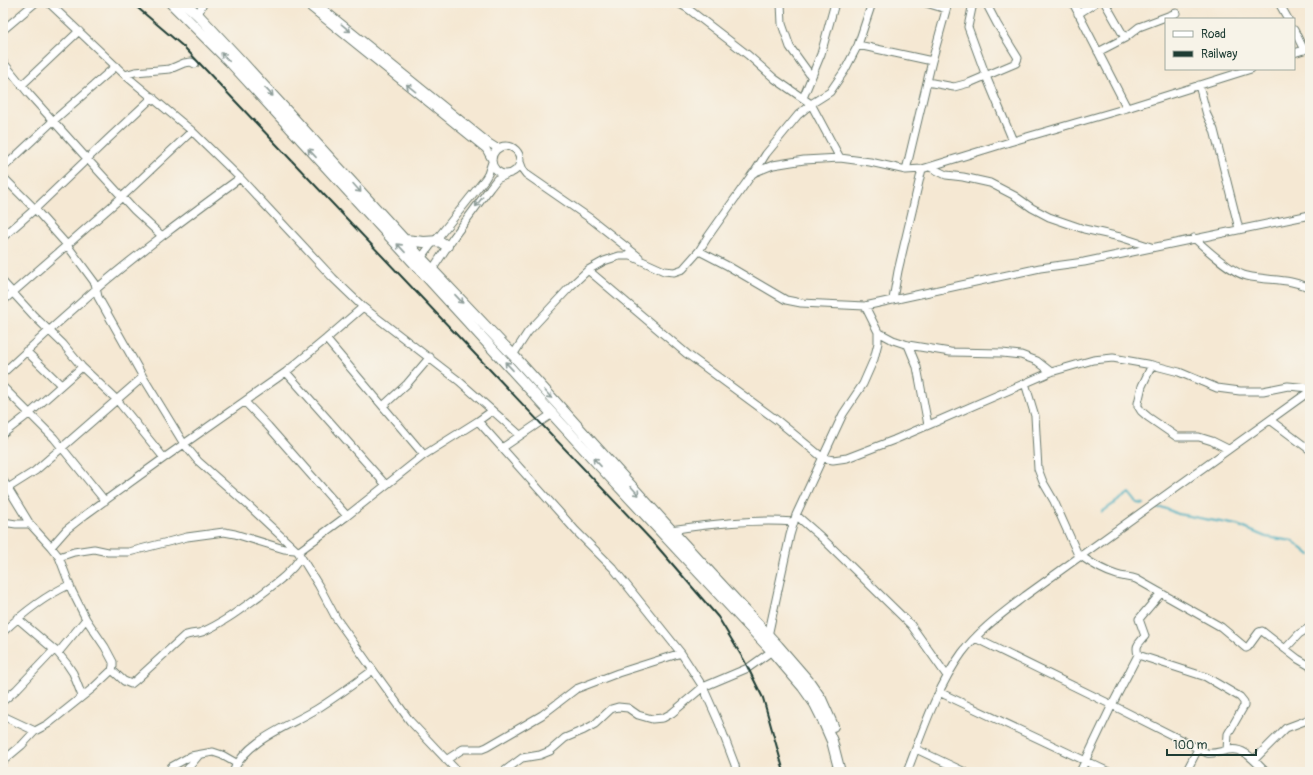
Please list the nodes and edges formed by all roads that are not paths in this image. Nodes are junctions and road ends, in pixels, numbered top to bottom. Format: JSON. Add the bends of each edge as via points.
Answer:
{"nodes":[{"id":1,"x":35,"y":3,"type":"edge"},
{"id":2,"x":49,"y":3,"type":"edge"},
{"id":3,"x":171,"y":3,"type":"edge"},
{"id":4,"x":184,"y":3,"type":"edge"},
{"id":5,"x":203,"y":3,"type":"edge"},
{"id":6,"x":305,"y":3,"type":"edge"},
{"id":7,"x":316,"y":3,"type":"edge"},
{"id":8,"x":678,"y":3,"type":"edge"},
{"id":9,"x":781,"y":3,"type":"edge"},
{"id":10,"x":835,"y":3,"type":"edge"},
{"id":11,"x":872,"y":3,"type":"edge"},
{"id":12,"x":926,"y":3,"type":"edge"},
{"id":13,"x":973,"y":3,"type":"edge"},
{"id":14,"x":986,"y":3,"type":"edge"},
{"id":15,"x":1073,"y":3,"type":"edge"},
{"id":16,"x":1095,"y":3,"type":"edge"},
{"id":17,"x":1105,"y":3,"type":"edge"},
{"id":18,"x":1279,"y":3,"type":"edge"},
{"id":19,"x":947,"y":6,"type":"edge"},
{"id":20,"x":1176,"y":13,"type":"dead end"},
{"id":21,"x":1078,"y":14,"type":"junction"},
{"id":22,"x":198,"y":15,"type":"junction"},
{"id":23,"x":1287,"y":18,"type":"edge"},
{"id":24,"x":3,"y":30,"type":"edge"},
{"id":25,"x":79,"y":31,"type":"junction"},
{"id":26,"x":1295,"y":31,"type":"edge"},
{"id":27,"x":1125,"y":38,"type":"junction"},
{"id":28,"x":858,"y":45,"type":"junction"},
{"id":29,"x":1307,"y":49,"type":"edge"},
{"id":30,"x":1098,"y":52,"type":"junction"},
{"id":31,"x":1295,"y":54,"type":"edge"},
{"id":32,"x":932,"y":61,"type":"junction"},
{"id":33,"x":3,"y":62,"type":"edge"},
{"id":34,"x":195,"y":64,"type":"dead end"},
{"id":35,"x":116,"y":66,"type":"junction"},
{"id":36,"x":1248,"y":70,"type":"edge"},
{"id":37,"x":125,"y":75,"type":"junction"},
{"id":38,"x":811,"y":76,"type":"junction"},
{"id":39,"x":986,"y":76,"type":"junction"},
{"id":40,"x":927,"y":82,"type":"junction"},
{"id":41,"x":22,"y":85,"type":"junction"},
{"id":42,"x":1199,"y":85,"type":"junction"},
{"id":43,"x":153,"y":98,"type":"junction"},
{"id":44,"x":802,"y":98,"type":"junction"},
{"id":45,"x":811,"y":104,"type":"junction"},
{"id":46,"x":1127,"y":108,"type":"junction"},
{"id":47,"x":53,"y":121,"type":"junction"},
{"id":48,"x":192,"y":131,"type":"junction"},
{"id":49,"x":1013,"y":141,"type":"junction"},
{"id":50,"x":501,"y":147,"type":"junction"},
{"id":51,"x":840,"y":158,"type":"junction"},
{"id":52,"x":88,"y":159,"type":"junction"},
{"id":53,"x":492,"y":161,"type":"junction"},
{"id":54,"x":520,"y":162,"type":"junction"},
{"id":55,"x":930,"y":167,"type":"junction"},
{"id":56,"x":3,"y":168,"type":"edge"},
{"id":57,"x":922,"y":169,"type":"junction"},
{"id":58,"x":906,"y":170,"type":"junction"},
{"id":59,"x":509,"y":174,"type":"junction"},
{"id":60,"x":526,"y":174,"type":"junction"},
{"id":61,"x":753,"y":174,"type":"junction"},
{"id":62,"x":3,"y":177,"type":"edge"},
{"id":63,"x":240,"y":178,"type":"junction"},
{"id":64,"x":122,"y":197,"type":"junction"},
{"id":65,"x":35,"y":209,"type":"junction"},
{"id":66,"x":1310,"y":215,"type":"edge"},
{"id":67,"x":1239,"y":229,"type":"junction"},
{"id":68,"x":162,"y":236,"type":"junction"},
{"id":69,"x":3,"y":237,"type":"edge"},
{"id":70,"x":1194,"y":238,"type":"junction"},
{"id":71,"x":405,"y":240,"type":"junction"},
{"id":72,"x":435,"y":241,"type":"junction"},
{"id":73,"x":67,"y":245,"type":"junction"},
{"id":74,"x":447,"y":246,"type":"junction"},
{"id":75,"x":1152,"y":247,"type":"junction"},
{"id":76,"x":699,"y":251,"type":"junction"},
{"id":77,"x":419,"y":262,"type":"junction"},
{"id":78,"x":647,"y":263,"type":"junction"},
{"id":79,"x":588,"y":270,"type":"junction"},
{"id":80,"x":430,"y":273,"type":"junction"},
{"id":81,"x":3,"y":282,"type":"edge"},
{"id":82,"x":1310,"y":288,"type":"edge"},
{"id":83,"x":96,"y":289,"type":"junction"},
{"id":84,"x":13,"y":292,"type":"junction"},
{"id":85,"x":893,"y":299,"type":"junction"},
{"id":86,"x":3,"y":301,"type":"edge"},
{"id":87,"x":363,"y":306,"type":"junction"},
{"id":88,"x":865,"y":306,"type":"junction"},
{"id":89,"x":49,"y":330,"type":"junction"},
{"id":90,"x":878,"y":332,"type":"junction"},
{"id":91,"x":326,"y":340,"type":"junction"},
{"id":92,"x":908,"y":345,"type":"junction"},
{"id":93,"x":26,"y":351,"type":"junction"},
{"id":94,"x":513,"y":355,"type":"junction"},
{"id":95,"x":430,"y":357,"type":"junction"},
{"id":96,"x":1152,"y":364,"type":"junction"},
{"id":97,"x":82,"y":366,"type":"junction"},
{"id":98,"x":286,"y":372,"type":"junction"},
{"id":99,"x":1051,"y":372,"type":"junction"},
{"id":100,"x":3,"y":373,"type":"edge"},
{"id":101,"x":143,"y":377,"type":"junction"},
{"id":102,"x":1025,"y":383,"type":"junction"},
{"id":103,"x":61,"y":385,"type":"junction"},
{"id":104,"x":3,"y":387,"type":"edge"},
{"id":105,"x":1310,"y":389,"type":"edge"},
{"id":106,"x":117,"y":400,"type":"junction"},
{"id":107,"x":245,"y":402,"type":"junction"},
{"id":108,"x":383,"y":406,"type":"junction"},
{"id":109,"x":492,"y":411,"type":"junction"},
{"id":110,"x":30,"y":413,"type":"junction"},
{"id":111,"x":552,"y":414,"type":"junction"},
{"id":112,"x":1270,"y":420,"type":"junction"},
{"id":113,"x":478,"y":421,"type":"junction"},
{"id":114,"x":928,"y":425,"type":"junction"},
{"id":115,"x":3,"y":434,"type":"edge"},
{"id":116,"x":520,"y":436,"type":"junction"},
{"id":117,"x":184,"y":444,"type":"junction"},
{"id":118,"x":62,"y":448,"type":"junction"},
{"id":119,"x":502,"y":448,"type":"junction"},
{"id":120,"x":1228,"y":449,"type":"junction"},
{"id":121,"x":1310,"y":450,"type":"edge"},
{"id":122,"x":424,"y":455,"type":"junction"},
{"id":123,"x":164,"y":458,"type":"junction"},
{"id":124,"x":823,"y":458,"type":"junction"},
{"id":125,"x":3,"y":480,"type":"edge"},
{"id":126,"x":386,"y":485,"type":"junction"},
{"id":127,"x":8,"y":488,"type":"junction"},
{"id":128,"x":105,"y":501,"type":"junction"},
{"id":129,"x":347,"y":516,"type":"junction"},
{"id":130,"x":795,"y":518,"type":"junction"},
{"id":131,"x":3,"y":522,"type":"edge"},
{"id":132,"x":30,"y":524,"type":"junction"},
{"id":133,"x":670,"y":530,"type":"junction"},
{"id":134,"x":51,"y":547,"type":"junction"},
{"id":135,"x":298,"y":553,"type":"junction"},
{"id":136,"x":59,"y":557,"type":"junction"},
{"id":137,"x":1080,"y":557,"type":"junction"},
{"id":138,"x":70,"y":585,"type":"junction"},
{"id":139,"x":1161,"y":593,"type":"junction"},
{"id":140,"x":18,"y":618,"type":"junction"},
{"id":141,"x":86,"y":619,"type":"junction"},
{"id":142,"x":1310,"y":627,"type":"edge"},
{"id":143,"x":3,"y":632,"type":"edge"},
{"id":144,"x":768,"y":636,"type":"junction"},
{"id":145,"x":975,"y":638,"type":"junction"},
{"id":146,"x":1285,"y":649,"type":"junction"},
{"id":147,"x":772,"y":651,"type":"junction"},
{"id":148,"x":56,"y":652,"type":"junction"},
{"id":149,"x":680,"y":653,"type":"junction"},
{"id":150,"x":1138,"y":655,"type":"junction"},
{"id":151,"x":1310,"y":666,"type":"edge"},
{"id":152,"x":112,"y":670,"type":"junction"},
{"id":153,"x":373,"y":670,"type":"junction"},
{"id":154,"x":947,"y":676,"type":"junction"},
{"id":155,"x":703,"y":687,"type":"junction"},
{"id":156,"x":939,"y":692,"type":"junction"},
{"id":157,"x":82,"y":696,"type":"junction"},
{"id":158,"x":3,"y":701,"type":"edge"},
{"id":159,"x":1112,"y":705,"type":"junction"},
{"id":160,"x":3,"y":716,"type":"edge"},
{"id":161,"x":1310,"y":719,"type":"edge"},
{"id":162,"x":35,"y":732,"type":"junction"},
{"id":163,"x":916,"y":749,"type":"junction"},
{"id":164,"x":1198,"y":749,"type":"junction"},
{"id":165,"x":1227,"y":750,"type":"junction"},
{"id":166,"x":199,"y":755,"type":"junction"},
{"id":167,"x":446,"y":760,"type":"junction"},
{"id":168,"x":1085,"y":760,"type":"junction"},
{"id":169,"x":1254,"y":760,"type":"junction"},
{"id":170,"x":3,"y":761,"type":"edge"},
{"id":171,"x":236,"y":763,"type":"junction"},
{"id":172,"x":171,"y":767,"type":"dead end"},
{"id":173,"x":186,"y":772,"type":"edge"},
{"id":174,"x":233,"y":772,"type":"edge"},
{"id":175,"x":458,"y":772,"type":"edge"},
{"id":176,"x":503,"y":772,"type":"edge"},
{"id":177,"x":736,"y":772,"type":"edge"},
{"id":178,"x":840,"y":772,"type":"edge"},
{"id":179,"x":847,"y":772,"type":"edge"},
{"id":180,"x":907,"y":772,"type":"edge"},
{"id":181,"x":966,"y":772,"type":"edge"},
{"id":182,"x":1080,"y":772,"type":"edge"},
{"id":183,"x":1109,"y":772,"type":"edge"},
{"id":184,"x":1186,"y":772,"type":"edge"},
{"id":185,"x":1266,"y":772,"type":"edge"}],
"edges":[{"from":1,"to":24,"type":"street"},
{"from":2,"to":25,"type":"street"},
{"from":77,"to":3,"type":"highway","one_way":true},
{"from":4,"to":22,"type":"highway"},
{"from":5,"to":22,"type":"street"},
{"from":53,"to":6,"type":"street","one_way":true,"via":[[486,149]]},
{"from":7,"to":50,"type":"street","one_way":true,"via":[[489,143],[497,148]]},
{"from":8,"to":44,"type":"street"},
{"from":9,"to":38,"type":"street","via":[[782,24],[790,47]]},
{"from":10,"to":38,"type":"street","via":[[821,54]]},
{"from":11,"to":28,"type":"street"},
{"from":12,"to":19,"type":"street"},
{"from":13,"to":39,"type":"street","via":[[968,27]]},
{"from":14,"to":39,"type":"street","via":[[1018,58],[1016,64]]},
{"from":15,"to":21,"type":"street"},
{"from":16,"to":21,"type":"street"},
{"from":17,"to":27,"type":"street"},
{"from":18,"to":23,"type":"street"},
{"from":19,"to":32,"type":"street"},
{"from":20,"to":27,"type":"street","via":[[1139,27]]},
{"from":21,"to":30,"type":"street"},
{"from":22,"to":71,"type":"highway","one_way":true},
{"from":25,"to":35,"type":"street"},
{"from":25,"to":41,"type":"street"},
{"from":26,"to":29,"type":"street"},
{"from":27,"to":30,"type":"street"},
{"from":28,"to":32,"type":"street"},
{"from":28,"to":45,"type":"street","via":[[830,92]]},
{"from":29,"to":31,"type":"street"},
{"from":30,"to":46,"type":"street"},
{"from":32,"to":40,"type":"street"},
{"from":33,"to":41,"type":"street"},
{"from":34,"to":37,"type":"street","via":[[184,63],[170,69]]},
{"from":35,"to":37,"type":"street"},
{"from":35,"to":47,"type":"street"},
{"from":36,"to":42,"type":"street"},
{"from":37,"to":43,"type":"street"},
{"from":38,"to":44,"type":"street"},
{"from":39,"to":40,"type":"street","via":[[954,87]]},
{"from":39,"to":49,"type":"street"},
{"from":40,"to":58,"type":"street"},
{"from":41,"to":47,"type":"street"},
{"from":42,"to":46,"type":"street"},
{"from":42,"to":67,"type":"street","via":[[1214,130]]},
{"from":43,"to":48,"type":"street"},
{"from":43,"to":52,"type":"street"},
{"from":44,"to":45,"type":"street"},
{"from":45,"to":51,"type":"street"},
{"from":45,"to":61,"type":"street","via":[[792,122]]},
{"from":46,"to":49,"type":"street"},
{"from":47,"to":52,"type":"street"},
{"from":47,"to":56,"type":"street"},
{"from":48,"to":63,"type":"street"},
{"from":48,"to":64,"type":"street"},
{"from":49,"to":55,"type":"street"},
{"from":50,"to":53,"type":"street","via":[[493,154]]},
{"from":50,"to":54,"type":"street","via":[[512,147],[520,156]]},
{"from":51,"to":58,"type":"street"},
{"from":51,"to":61,"type":"street","via":[[773,165]]},
{"from":52,"to":64,"type":"street"},
{"from":52,"to":65,"type":"street"},
{"from":53,"to":59,"type":"street","via":[[496,171]]},
{"from":53,"to":72,"type":"street","via":[[485,179]]},
{"from":54,"to":59,"type":"street","via":[[518,169]]},
{"from":54,"to":60,"type":"street"},
{"from":55,"to":57,"type":"street"},
{"from":55,"to":75,"type":"street","via":[[946,175],[990,183],[1049,217]]},
{"from":57,"to":58,"type":"street"},
{"from":57,"to":85,"type":"street"},
{"from":59,"to":60,"type":"street"},
{"from":59,"to":74,"type":"street","one_way":true,"via":[[497,180],[490,188]]},
{"from":60,"to":78,"type":"street","via":[[591,219]]},
{"from":61,"to":76,"type":"street"},
{"from":62,"to":65,"type":"street"},
{"from":63,"to":68,"type":"street"},
{"from":63,"to":87,"type":"street","via":[[333,278]]},
{"from":64,"to":68,"type":"street"},
{"from":64,"to":73,"type":"street"},
{"from":65,"to":69,"type":"street"},
{"from":65,"to":73,"type":"street"},
{"from":66,"to":67,"type":"street"},
{"from":67,"to":70,"type":"street"},
{"from":68,"to":83,"type":"street"},
{"from":70,"to":75,"type":"street"},
{"from":70,"to":82,"type":"street","via":[[1208,251],[1245,276],[1288,281]]},
{"from":71,"to":72,"type":"highway"},
{"from":71,"to":77,"type":"highway"},
{"from":72,"to":74,"type":"highway"},
{"from":72,"to":77,"type":"street"},
{"from":73,"to":83,"type":"street","via":[[95,283]]},
{"from":73,"to":84,"type":"street"},
{"from":74,"to":80,"type":"street"},
{"from":75,"to":85,"type":"street"},
{"from":76,"to":78,"type":"street","via":[[683,269],[674,272],[664,271]]},
{"from":76,"to":88,"type":"street","via":[[786,300]]},
{"from":77,"to":80,"type":"highway"},
{"from":78,"to":79,"type":"street","via":[[631,256],[618,256]]},
{"from":79,"to":94,"type":"street","via":[[528,332]]},
{"from":79,"to":124,"type":"street","via":[[687,354],[778,421]]},
{"from":80,"to":94,"type":"highway","one_way":true},
{"from":111,"to":80,"type":"highway","one_way":true},
{"from":81,"to":84,"type":"street"},
{"from":83,"to":89,"type":"street"},
{"from":83,"to":101,"type":"street","via":[[98,297]]},
{"from":84,"to":86,"type":"street"},
{"from":84,"to":89,"type":"street"},
{"from":85,"to":88,"type":"street"},
{"from":87,"to":91,"type":"street"},
{"from":87,"to":95,"type":"street"},
{"from":88,"to":90,"type":"street"},
{"from":89,"to":93,"type":"street"},
{"from":89,"to":97,"type":"street"},
{"from":90,"to":92,"type":"street"},
{"from":90,"to":124,"type":"street","via":[[874,359],[863,384],[843,414]]},
{"from":91,"to":98,"type":"street"},
{"from":91,"to":108,"type":"street"},
{"from":92,"to":99,"type":"street","via":[[950,352],[1021,355],[1037,361]]},
{"from":92,"to":114,"type":"street","via":[[916,366]]},
{"from":93,"to":100,"type":"street"},
{"from":93,"to":103,"type":"street"},
{"from":94,"to":133,"type":"highway","one_way":true},
{"from":95,"to":108,"type":"street","via":[[407,384]]},
{"from":95,"to":109,"type":"street"},
{"from":96,"to":99,"type":"street","via":[[1113,358],[1093,360]]},
{"from":96,"to":105,"type":"street","via":[[1217,388],[1263,391],[1288,386]]},
{"from":96,"to":120,"type":"street","via":[[1138,403],[1141,411],[1177,437],[1199,437]]},
{"from":97,"to":103,"type":"street"},
{"from":97,"to":106,"type":"street"},
{"from":98,"to":107,"type":"street"},
{"from":98,"to":126,"type":"street"},
{"from":99,"to":102,"type":"street"},
{"from":101,"to":106,"type":"street"},
{"from":101,"to":117,"type":"street"},
{"from":102,"to":114,"type":"street"},
{"from":102,"to":137,"type":"street","via":[[1035,416],[1038,469]]},
{"from":103,"to":110,"type":"street"},
{"from":104,"to":110,"type":"street"},
{"from":105,"to":112,"type":"street"},
{"from":106,"to":118,"type":"street"},
{"from":106,"to":123,"type":"street"},
{"from":107,"to":117,"type":"street"},
{"from":107,"to":129,"type":"street"},
{"from":108,"to":122,"type":"street"},
{"from":109,"to":113,"type":"street"},
{"from":109,"to":116,"type":"street"},
{"from":110,"to":115,"type":"street"},
{"from":110,"to":118,"type":"street"},
{"from":111,"to":116,"type":"street"},
{"from":147,"to":111,"type":"highway","one_way":true},
{"from":112,"to":120,"type":"street"},
{"from":112,"to":121,"type":"street"},
{"from":113,"to":119,"type":"street"},
{"from":113,"to":122,"type":"street"},
{"from":114,"to":124,"type":"street","via":[[847,458]]},
{"from":116,"to":119,"type":"street"},
{"from":117,"to":123,"type":"street"},
{"from":117,"to":135,"type":"street","via":[[198,461]]},
{"from":118,"to":127,"type":"street"},
{"from":118,"to":128,"type":"street"},
{"from":119,"to":149,"type":"street","via":[[576,531],[613,568]]},
{"from":120,"to":137,"type":"street"},
{"from":122,"to":126,"type":"street"},
{"from":123,"to":128,"type":"street"},
{"from":124,"to":130,"type":"street"},
{"from":125,"to":127,"type":"street"},
{"from":126,"to":129,"type":"street"},
{"from":127,"to":132,"type":"street"},
{"from":128,"to":134,"type":"street","via":[[66,530]]},
{"from":129,"to":135,"type":"street"},
{"from":130,"to":133,"type":"street"},
{"from":130,"to":144,"type":"street"},
{"from":130,"to":154,"type":"street","via":[[821,537],[911,625]]},
{"from":131,"to":132,"type":"street"},
{"from":132,"to":134,"type":"street"},
{"from":133,"to":144,"type":"highway"},
{"from":134,"to":136,"type":"street"},
{"from":135,"to":136,"type":"street","via":[[224,532],[187,537],[129,552],[94,550]]},
{"from":135,"to":152,"type":"street","via":[[293,568],[281,581],[236,613],[201,632],[184,636],[131,684]]},
{"from":135,"to":153,"type":"street","via":[[336,618]]},
{"from":136,"to":138,"type":"street"},
{"from":137,"to":139,"type":"street","via":[[1099,568],[1136,579]]},
{"from":137,"to":145,"type":"street","via":[[1008,609]]},
{"from":138,"to":140,"type":"street","via":[[57,590]]},
{"from":138,"to":141,"type":"street"},
{"from":139,"to":146,"type":"street","via":[[1221,627],[1246,648],[1259,632],[1262,632]]},
{"from":139,"to":150,"type":"street","via":[[1139,619],[1145,636],[1136,647]]},
{"from":140,"to":143,"type":"street"},
{"from":140,"to":148,"type":"street"},
{"from":141,"to":148,"type":"street"},
{"from":141,"to":152,"type":"street","via":[[113,662]]},
{"from":142,"to":146,"type":"street","via":[[1299,634]]},
{"from":144,"to":179,"type":"highway","via":[[821,699],[838,739]]},
{"from":145,"to":154,"type":"street"},
{"from":145,"to":159,"type":"street"},
{"from":146,"to":151,"type":"street"},
{"from":147,"to":155,"type":"street","via":[[748,668]]},
{"from":147,"to":178,"type":"highway","via":[[815,704],[832,741]]},
{"from":148,"to":157,"type":"street","via":[[73,673]]},
{"from":148,"to":158,"type":"street"},
{"from":149,"to":155,"type":"street"},
{"from":149,"to":167,"type":"street","via":[[576,690],[542,715],[488,748],[464,748]]},
{"from":150,"to":159,"type":"street"},
{"from":150,"to":165,"type":"street","via":[[1206,677],[1240,697],[1244,706],[1228,734]]},
{"from":152,"to":157,"type":"street"},
{"from":153,"to":167,"type":"street","via":[[410,721]]},
{"from":153,"to":171,"type":"street","via":[[345,691],[250,748]]},
{"from":154,"to":156,"type":"street"},
{"from":155,"to":176,"type":"street","via":[[663,718],[652,719],[638,715],[628,708],[611,709],[595,724],[565,738],[550,751],[522,758]]},
{"from":155,"to":177,"type":"street"},
{"from":156,"to":163,"type":"street"},
{"from":156,"to":168,"type":"street"},
{"from":157,"to":162,"type":"street"},
{"from":159,"to":164,"type":"street"},
{"from":159,"to":168,"type":"street"},
{"from":160,"to":162,"type":"street"},
{"from":161,"to":169,"type":"street","via":[[1286,728]]},
{"from":162,"to":170,"type":"street"},
{"from":163,"to":180,"type":"street"},
{"from":163,"to":181,"type":"street"},
{"from":164,"to":165,"type":"street","via":[[1207,754]]},
{"from":164,"to":184,"type":"street"},
{"from":165,"to":169,"type":"street","via":[[1242,751]]},
{"from":166,"to":171,"type":"street","via":[[213,752]]},
{"from":166,"to":172,"type":"street"},
{"from":166,"to":173,"type":"street"},
{"from":167,"to":175,"type":"street"},
{"from":168,"to":182,"type":"street"},
{"from":168,"to":183,"type":"street"},
{"from":169,"to":185,"type":"street"},
{"from":171,"to":174,"type":"street"}]}
